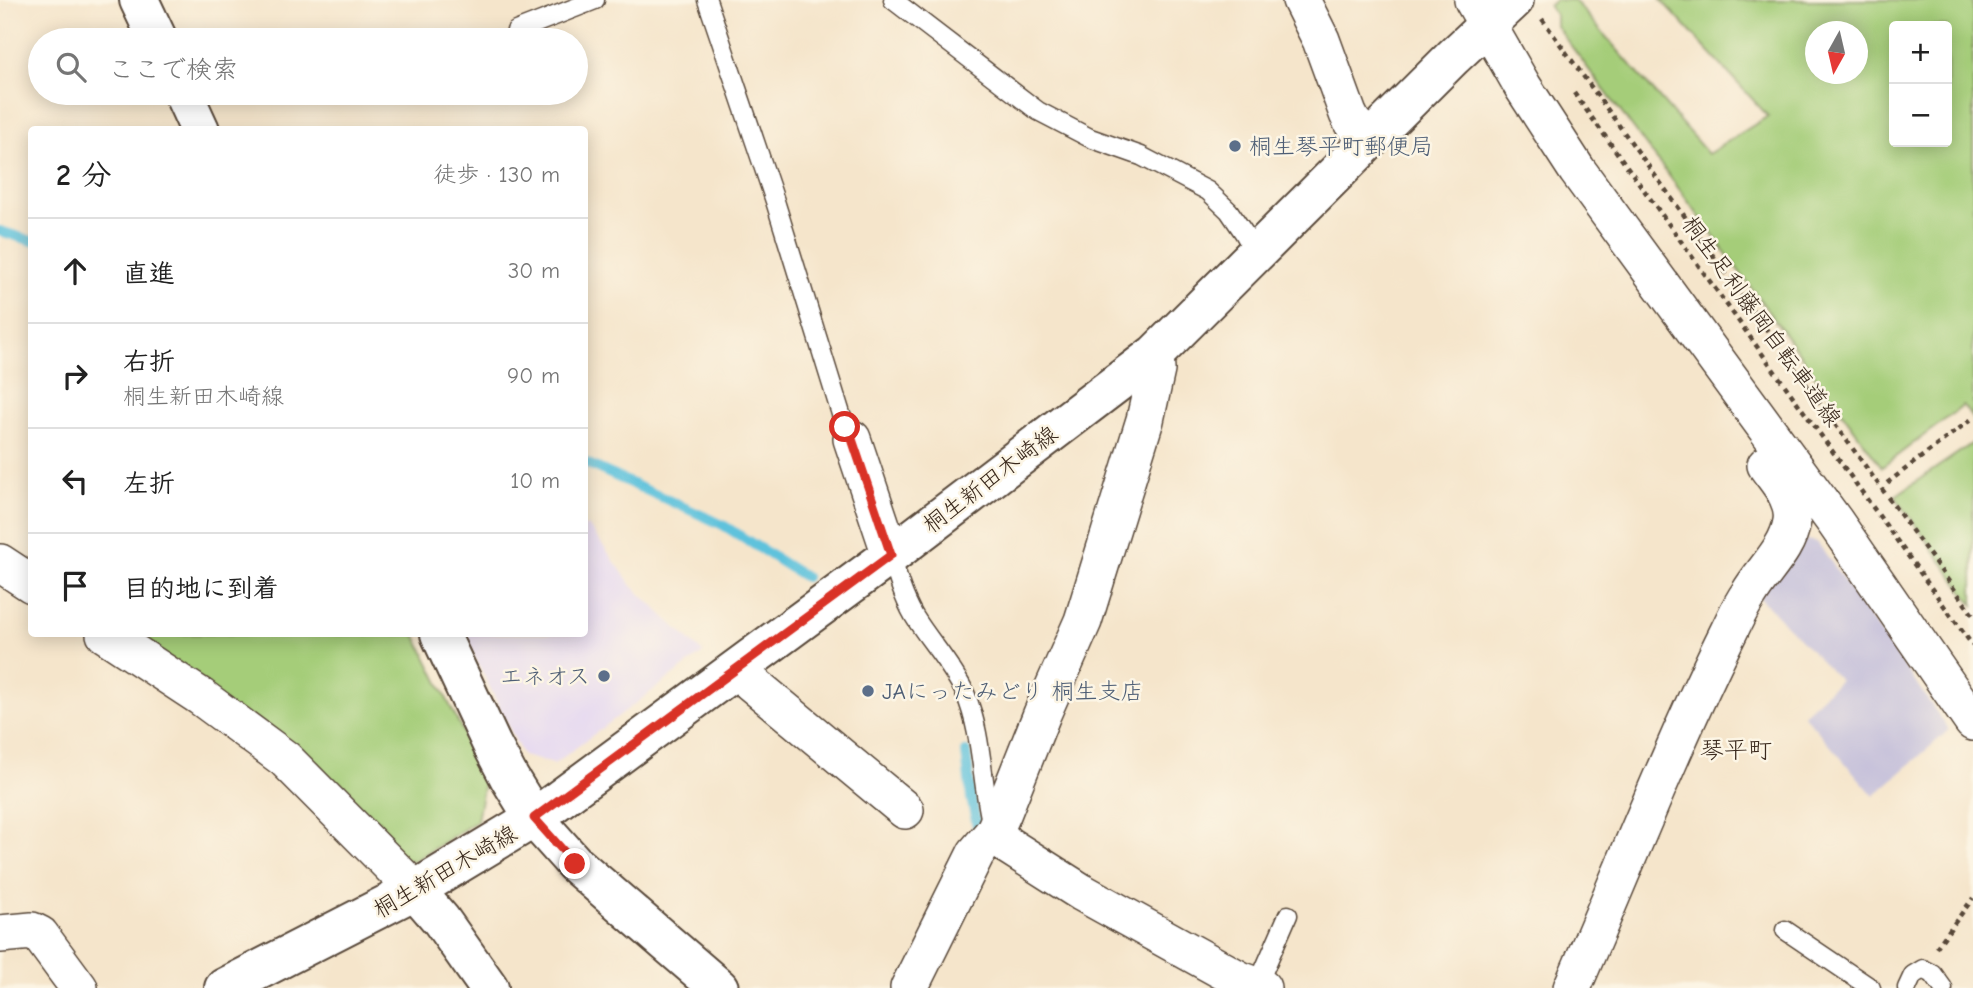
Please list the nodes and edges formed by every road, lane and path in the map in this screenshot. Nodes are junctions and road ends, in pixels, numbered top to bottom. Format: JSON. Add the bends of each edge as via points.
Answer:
{"nodes":[{"id":1,"x":139,"y":0,"type":"edge"},
{"id":2,"x":594,"y":0,"type":"edge"},
{"id":3,"x":707,"y":0,"type":"edge"},
{"id":4,"x":894,"y":0,"type":"edge"},
{"id":5,"x":1301,"y":0,"type":"edge"},
{"id":6,"x":1510,"y":13,"type":"edge"},
{"id":7,"x":152,"y":28,"type":"edge"},
{"id":8,"x":524,"y":28,"type":"edge"},
{"id":9,"x":1566,"y":83,"type":"dead end"},
{"id":10,"x":189,"y":105,"type":"edge"},
{"id":11,"x":198,"y":126,"type":"edge"},
{"id":12,"x":1370,"y":141,"type":"junction"},
{"id":13,"x":1256,"y":254,"type":"junction"},
{"id":14,"x":1155,"y":354,"type":"junction"},
{"id":15,"x":1735,"y":383,"type":"junction"},
{"id":16,"x":1973,"y":418,"type":"edge"},
{"id":17,"x":852,"y":439,"type":"joint"},
{"id":18,"x":1887,"y":483,"type":"dead end"},
{"id":19,"x":891,"y":555,"type":"junction"},
{"id":20,"x":0,"y":564,"type":"edge"},
{"id":21,"x":28,"y":582,"type":"edge"},
{"id":22,"x":1973,"y":615,"type":"edge"},
{"id":23,"x":110,"y":637,"type":"edge"},
{"id":24,"x":441,"y":637,"type":"edge"},
{"id":25,"x":1973,"y":646,"type":"edge"},
{"id":26,"x":736,"y":670,"type":"junction"},
{"id":27,"x":1973,"y":722,"type":"edge"},
{"id":28,"x":905,"y":810,"type":"dead end"},
{"id":29,"x":534,"y":818,"type":"junction"},
{"id":30,"x":994,"y":832,"type":"junction"},
{"id":31,"x":415,"y":890,"type":"junction"},
{"id":32,"x":1973,"y":898,"type":"edge"},
{"id":33,"x":1288,"y":915,"type":"dead end"},
{"id":34,"x":1785,"y":930,"type":"dead end"},
{"id":35,"x":0,"y":934,"type":"edge"},
{"id":36,"x":1923,"y":968,"type":"junction"},
{"id":37,"x":1260,"y":987,"type":"edge"},
{"id":38,"x":79,"y":988,"type":"edge"},
{"id":39,"x":224,"y":988,"type":"edge"},
{"id":40,"x":489,"y":988,"type":"edge"},
{"id":41,"x":719,"y":988,"type":"edge"},
{"id":42,"x":909,"y":988,"type":"edge"},
{"id":43,"x":1572,"y":988,"type":"edge"},
{"id":44,"x":1871,"y":988,"type":"edge"},
{"id":45,"x":1907,"y":988,"type":"edge"},
{"id":46,"x":1943,"y":988,"type":"edge"}],
"edges":[{"from":1,"to":7,"type":"main road"},
{"from":2,"to":8,"type":"lane"},
{"from":3,"to":17,"type":"lane"},
{"from":4,"to":13,"type":"lane","via":[[1038,111],[1208,191],[1228,211]]},
{"from":5,"to":12,"type":"street","via":[[1348,114]]},
{"from":6,"to":12,"type":"main road","name":"桐生新田木崎線","via":[[1453,57]]},
{"from":6,"to":15,"type":"street","via":[[1523,88],[1577,170]]},
{"from":6,"to":22,"type":"path"},
{"from":9,"to":25,"type":"path","name":"桐生足利藤岡自転車道線"},
{"from":10,"to":11,"type":"main road"},
{"from":12,"to":13,"type":"main road","name":"桐生新田木崎線"},
{"from":13,"to":14,"type":"main road","name":"桐生新田木崎線"},
{"from":14,"to":19,"type":"main road","name":"桐生新田木崎線"},
{"from":14,"to":30,"type":"street","via":[[1145,420],[1083,621]]},
{"from":15,"to":27,"type":"street"},
{"from":15,"to":43,"type":"street","via":[[1734,419],[1789,497],[1792,523],[1782,548],[1728,632]]},
{"from":16,"to":18,"type":"path"},
{"from":17,"to":19,"type":"street"},
{"from":19,"to":26,"type":"main road","name":"桐生新田木崎線"},
{"from":19,"to":30,"type":"lane","via":[[913,614],[964,693],[975,723]]},
{"from":20,"to":21,"type":"street"},
{"from":23,"to":31,"type":"street","via":[[285,759]]},
{"from":24,"to":29,"type":"main road","via":[[498,757]]},
{"from":26,"to":28,"type":"street"},
{"from":26,"to":29,"type":"main road","name":"桐生新田木崎線"},
{"from":29,"to":31,"type":"main road","name":"桐生新田木崎線"},
{"from":29,"to":41,"type":"main road","via":[[575,864]]},
{"from":30,"to":37,"type":"street","via":[[1081,892]]},
{"from":30,"to":42,"type":"street","via":[[976,853]]},
{"from":31,"to":39,"type":"main road","name":"桐生新田木崎線"},
{"from":31,"to":40,"type":"main road"},
{"from":32,"to":36,"type":"path"},
{"from":33,"to":37,"type":"lane"},
{"from":34,"to":44,"type":"lane"},
{"from":35,"to":38,"type":"street","via":[[32,931],[40,935]]},
{"from":36,"to":45,"type":"lane"},
{"from":36,"to":46,"type":"lane"}]}
